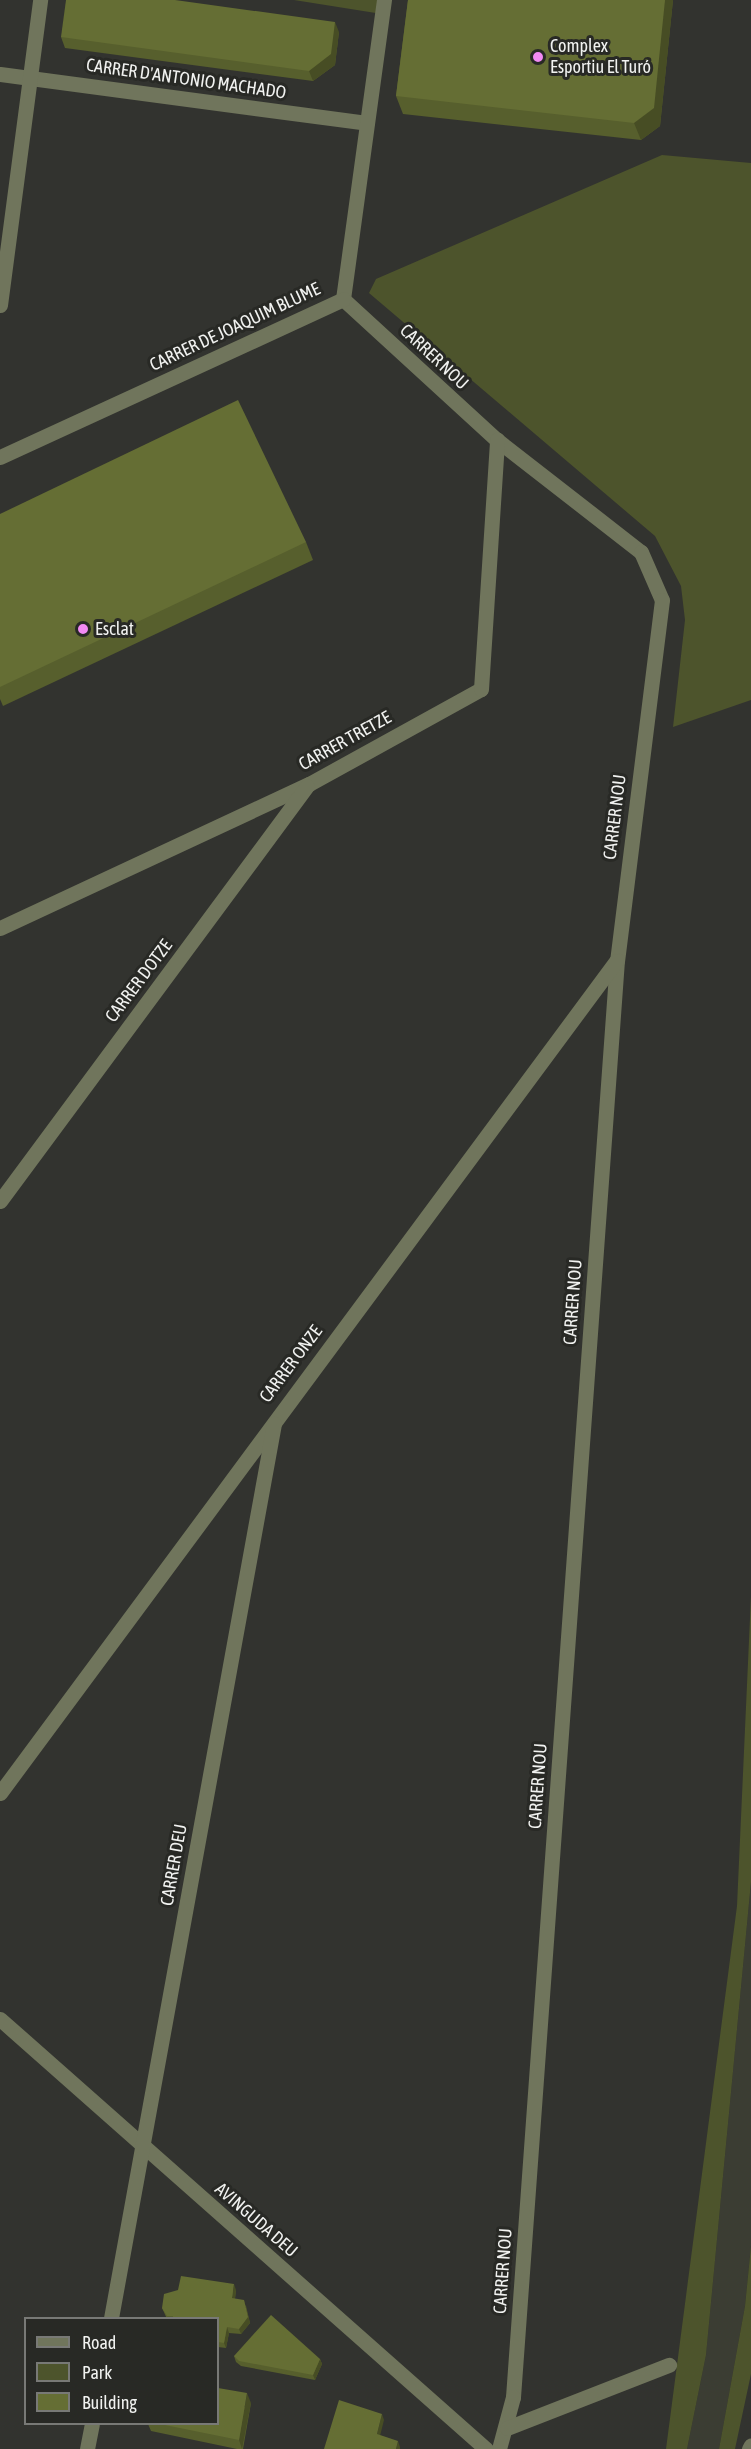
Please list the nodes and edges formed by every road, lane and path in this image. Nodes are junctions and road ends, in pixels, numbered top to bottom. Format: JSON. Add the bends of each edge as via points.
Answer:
{"nodes":[{"id":1,"x":40,"y":0,"type":"edge"},
{"id":2,"x":384,"y":0,"type":"edge"},
{"id":3,"x":0,"y":74,"type":"edge"},
{"id":4,"x":30,"y":78,"type":"junction"},
{"id":5,"x":367,"y":123,"type":"junction"},
{"id":6,"x":343,"y":299,"type":"junction"},
{"id":7,"x":0,"y":305,"type":"edge"},
{"id":8,"x":496,"y":440,"type":"junction"},
{"id":9,"x":0,"y":457,"type":"edge"},
{"id":10,"x":309,"y":784,"type":"junction"},
{"id":11,"x":0,"y":928,"type":"edge"},
{"id":12,"x":617,"y":960,"type":"junction"},
{"id":13,"x":0,"y":1201,"type":"edge"},
{"id":14,"x":275,"y":1418,"type":"junction"},
{"id":15,"x":0,"y":1793,"type":"edge"},
{"id":16,"x":0,"y":2019,"type":"edge"},
{"id":17,"x":142,"y":2146,"type":"junction"},
{"id":18,"x":111,"y":2317,"type":"edge"},
{"id":19,"x":669,"y":2365,"type":"dead end"},
{"id":20,"x":92,"y":2425,"type":"edge"},
{"id":21,"x":507,"y":2428,"type":"junction"},
{"id":22,"x":751,"y":2445,"type":"edge"},
{"id":23,"x":87,"y":2449,"type":"edge"},
{"id":24,"x":486,"y":2449,"type":"edge"},
{"id":25,"x":499,"y":2449,"type":"edge"},
{"id":26,"x":749,"y":2449,"type":"edge"}],
"edges":[{"from":1,"to":4,"type":"street"},
{"from":2,"to":5,"type":"street","name":"CARRER DE JOAQUIM BLUME"},
{"from":3,"to":4,"type":"street","name":"CARRER D'ANTONIO MACHADO"},
{"from":4,"to":5,"type":"street","name":"CARRER D'ANTONIO MACHADO"},
{"from":4,"to":7,"type":"street"},
{"from":5,"to":6,"type":"street","name":"CARRER DE JOAQUIM BLUME"},
{"from":6,"to":8,"type":"street","name":"CARRER NOU"},
{"from":6,"to":9,"type":"street","name":"CARRER DE JOAQUIM BLUME"},
{"from":8,"to":10,"type":"street","name":"CARRER TRETZE","via":[[481,689]]},
{"from":8,"to":12,"type":"street","name":"CARRER NOU","via":[[641,552],[662,600]]},
{"from":10,"to":11,"type":"street","name":"CARRER TRETZE"},
{"from":10,"to":13,"type":"street","name":"CARRER DOTZE"},
{"from":12,"to":14,"type":"street","name":"CARRER ONZE"},
{"from":12,"to":21,"type":"street","name":"CARRER NOU","via":[[515,2373]]},
{"from":14,"to":15,"type":"street","name":"CARRER ONZE"},
{"from":14,"to":17,"type":"street","name":"CARRER DEU"},
{"from":16,"to":17,"type":"street","name":"AVINGUDA DEU"},
{"from":17,"to":18,"type":"street","name":"CARRER DEU"},
{"from":17,"to":24,"type":"street","name":"AVINGUDA DEU"},
{"from":19,"to":21,"type":"street"},
{"from":20,"to":23,"type":"street"},
{"from":21,"to":25,"type":"street","name":"CARRER NOU"},
{"from":22,"to":26,"type":"street"}]}
